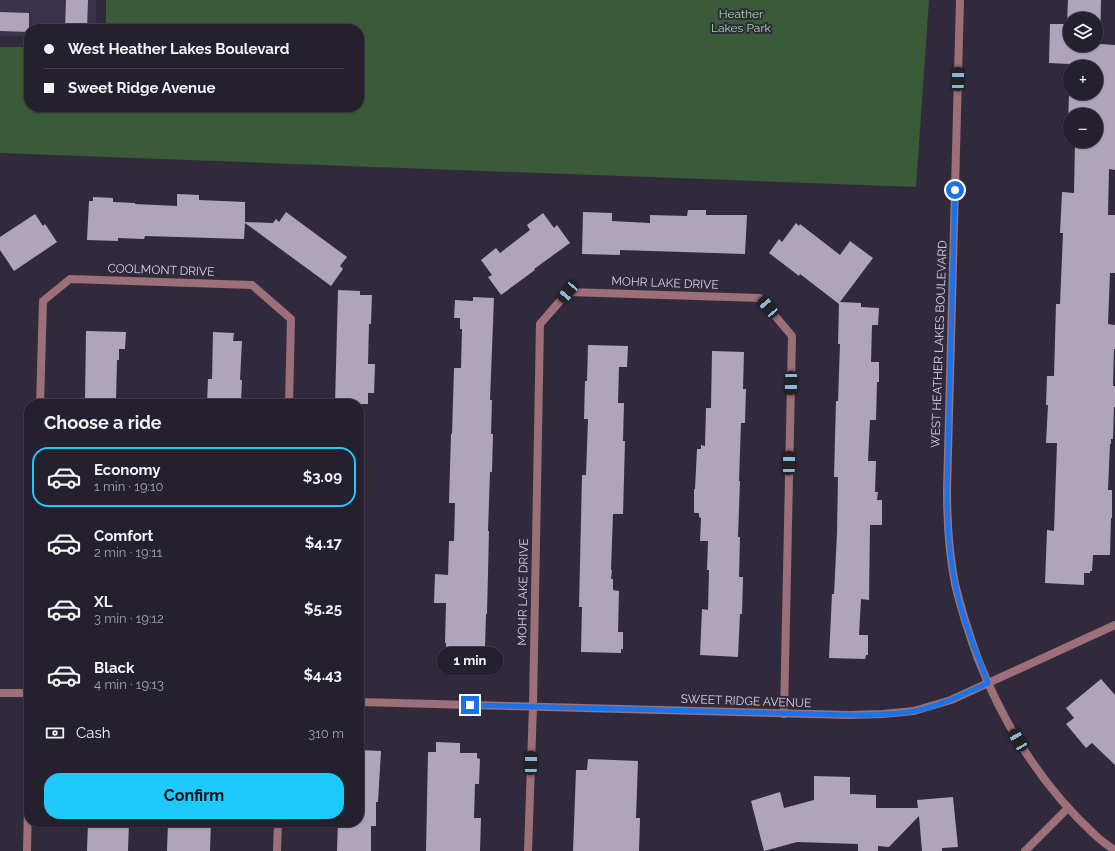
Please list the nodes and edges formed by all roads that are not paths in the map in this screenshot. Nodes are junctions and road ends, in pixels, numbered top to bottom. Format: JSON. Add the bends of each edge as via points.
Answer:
{"nodes":[{"id":1,"x":960,"y":0,"type":"edge"},
{"id":2,"x":40,"y":399,"type":"edge"},
{"id":3,"x":289,"y":399,"type":"edge"},
{"id":4,"x":1115,"y":625,"type":"edge"},
{"id":5,"x":988,"y":683,"type":"junction"},
{"id":6,"x":0,"y":693,"type":"edge"},
{"id":7,"x":24,"y":693,"type":"edge"},
{"id":8,"x":364,"y":702,"type":"edge"},
{"id":9,"x":533,"y":706,"type":"junction"},
{"id":10,"x":784,"y":714,"type":"junction"},
{"id":11,"x":1068,"y":808,"type":"junction"},
{"id":12,"x":28,"y":827,"type":"edge"},
{"id":13,"x":278,"y":827,"type":"edge"},
{"id":14,"x":27,"y":851,"type":"edge"},
{"id":15,"x":277,"y":851,"type":"edge"},
{"id":16,"x":528,"y":851,"type":"edge"},
{"id":17,"x":1026,"y":851,"type":"edge"},
{"id":18,"x":1115,"y":851,"type":"edge"}],
"edges":[{"from":1,"to":5,"type":"street","name":"WEST HEATHER LAKES BOULEVARD","via":[[947,526],[955,583],[962,610]]},
{"from":2,"to":3,"type":"street","name":"COOLMONT DRIVE","via":[[43,301],[70,279],[252,285],[291,319]]},
{"from":4,"to":5,"type":"street","name":"SWEET RIDGE AVENUE"},
{"from":5,"to":10,"type":"street","name":"SWEET RIDGE AVENUE","via":[[951,700],[914,711],[849,715]]},
{"from":5,"to":11,"type":"street","name":"WEST HEATHER LAKES BOULEVARD","via":[[1024,751]]},
{"from":6,"to":7,"type":"street"},
{"from":8,"to":9,"type":"street","name":"SWEET RIDGE AVENUE"},
{"from":9,"to":10,"type":"street","name":"SWEET RIDGE AVENUE"},
{"from":9,"to":10,"type":"street","name":"MOHR LAKE DRIVE","via":[[540,324],[568,292],[575,292],[760,298],[792,336]]},
{"from":9,"to":16,"type":"street","name":"MOHR LAKE DRIVE"},
{"from":11,"to":17,"type":"street"},
{"from":11,"to":18,"type":"street","name":"WEST HEATHER LAKES BOULEVARD","via":[[1094,835]]},
{"from":12,"to":14,"type":"street"},
{"from":13,"to":15,"type":"street"}]}
